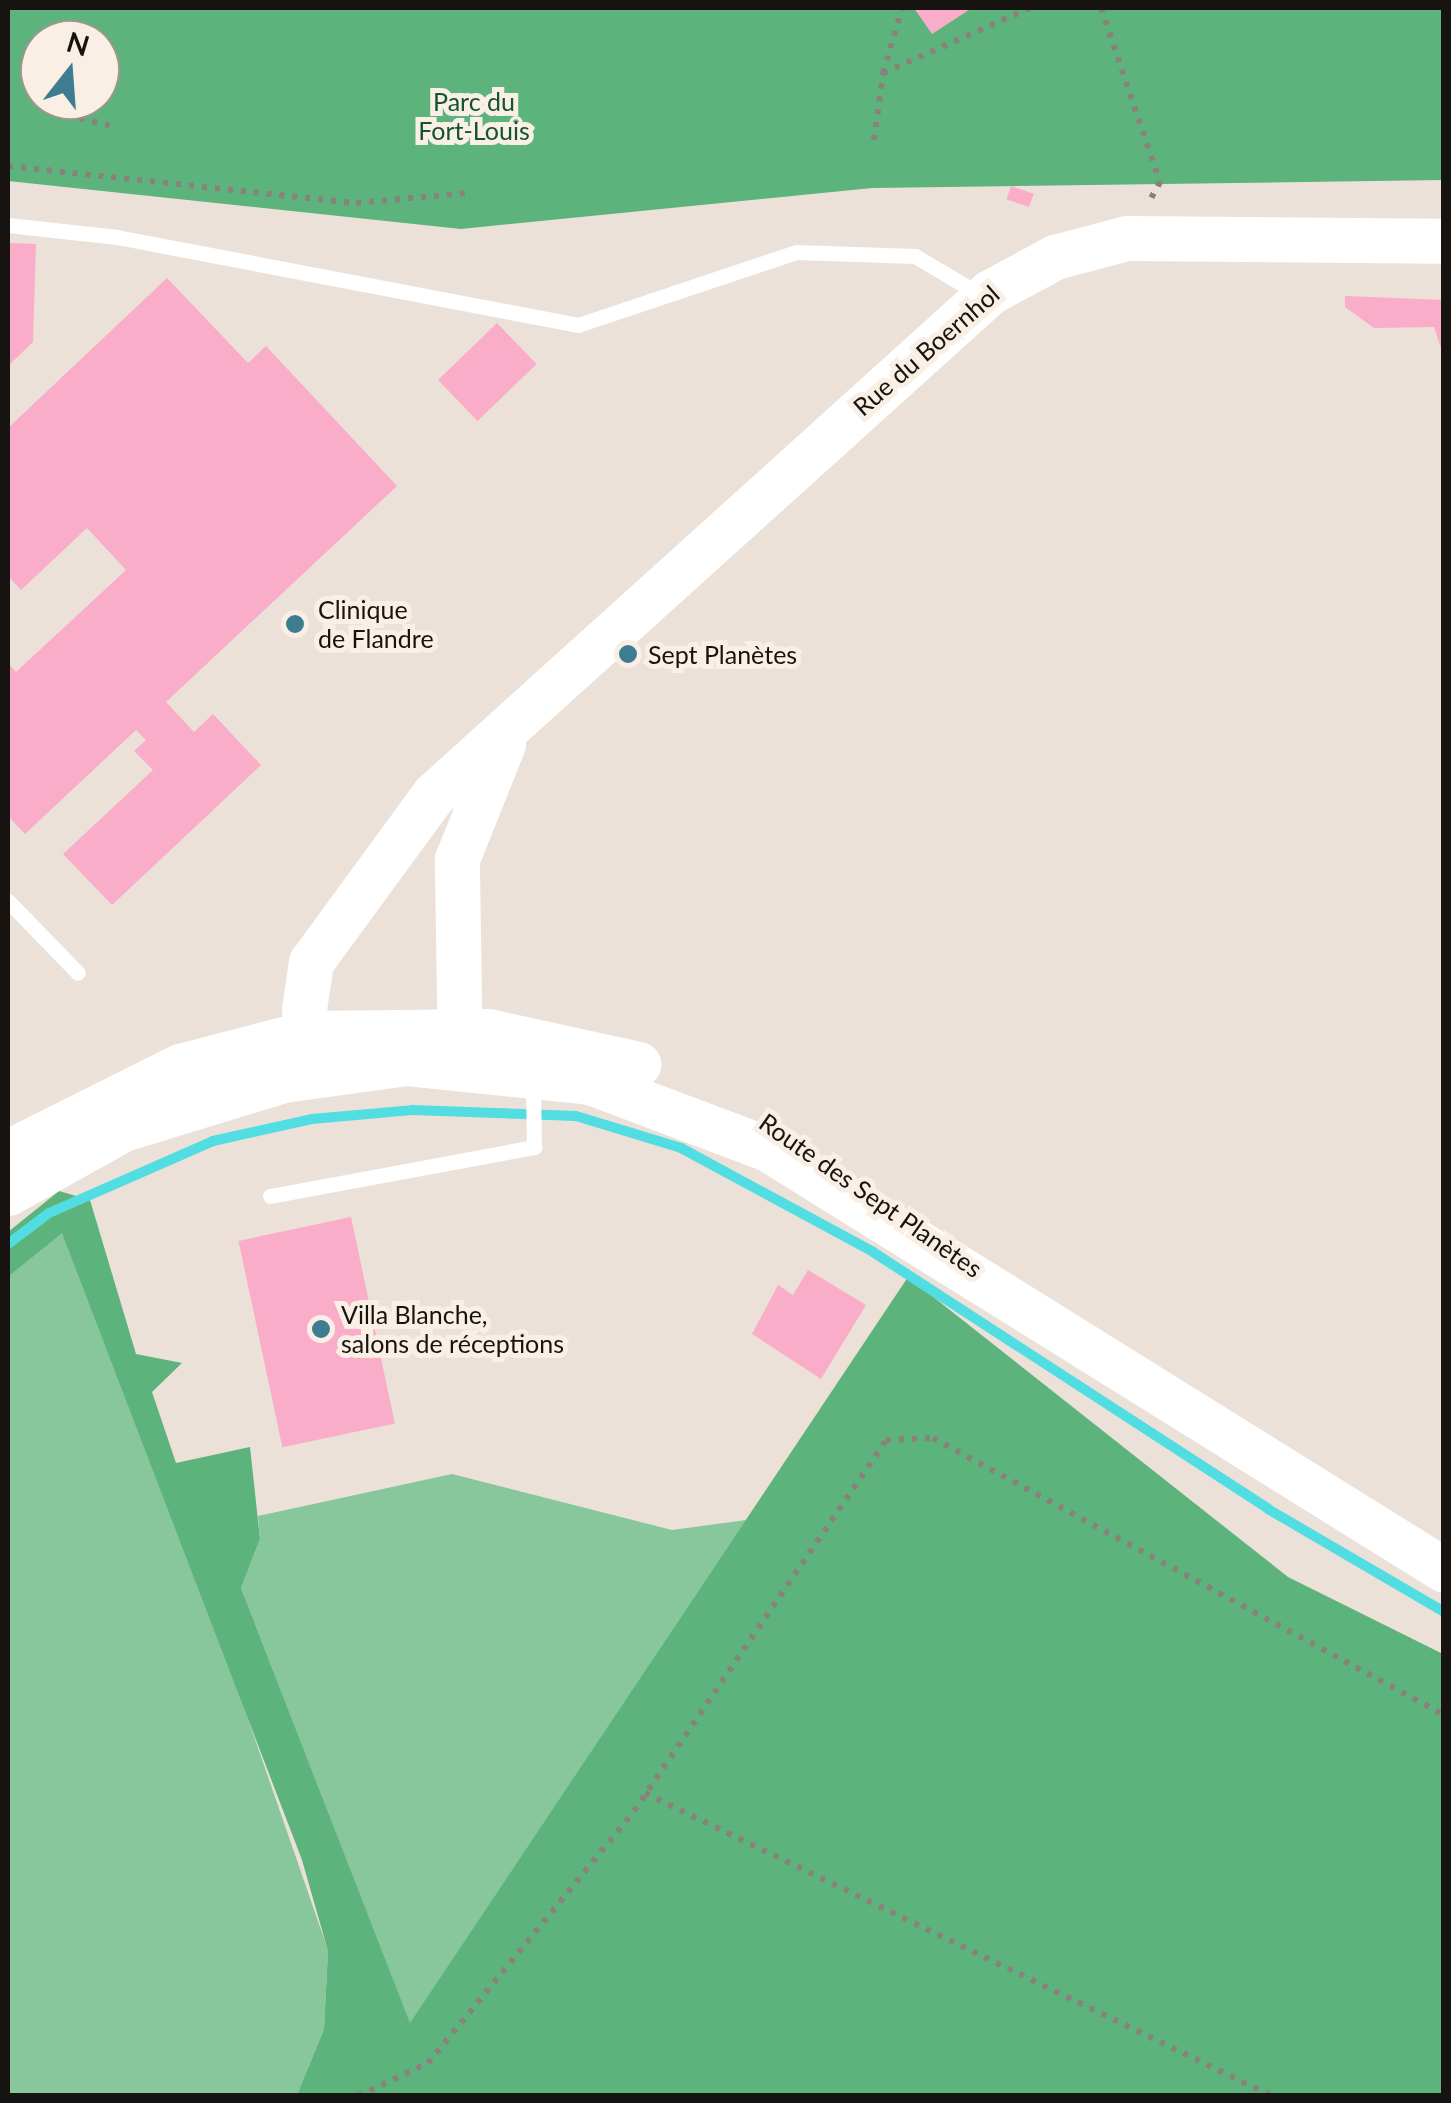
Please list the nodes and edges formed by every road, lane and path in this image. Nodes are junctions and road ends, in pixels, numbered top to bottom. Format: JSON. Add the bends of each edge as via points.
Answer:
{"nodes":[{"id":1,"x":902,"y":8,"type":"edge"},
{"id":2,"x":1030,"y":8,"type":"edge"},
{"id":3,"x":1101,"y":8,"type":"edge"},
{"id":4,"x":883,"y":73,"type":"junction"},
{"id":5,"x":87,"y":120,"type":"edge"},
{"id":6,"x":112,"y":126,"type":"dead end"},
{"id":7,"x":874,"y":140,"type":"dead end"},
{"id":8,"x":8,"y":166,"type":"edge"},
{"id":9,"x":467,"y":193,"type":"dead end"},
{"id":10,"x":8,"y":226,"type":"edge"},
{"id":11,"x":1126,"y":238,"type":"junction"},
{"id":12,"x":1444,"y":241,"type":"edge"},
{"id":13,"x":984,"y":297,"type":"junction"},
{"id":14,"x":518,"y":721,"type":"junction"},
{"id":15,"x":8,"y":900,"type":"edge"},
{"id":16,"x":78,"y":972,"type":"dead end"},
{"id":17,"x":460,"y":1046,"type":"junction"},
{"id":18,"x":312,"y":1054,"type":"junction"},
{"id":19,"x":533,"y":1084,"type":"junction"},
{"id":20,"x":8,"y":1152,"type":"edge"},
{"id":21,"x":8,"y":1193,"type":"edge"},
{"id":22,"x":270,"y":1196,"type":"dead end"},
{"id":23,"x":1042,"y":1314,"type":"junction"},
{"id":24,"x":1444,"y":1570,"type":"edge"},
{"id":25,"x":1444,"y":1716,"type":"edge"},
{"id":26,"x":646,"y":1793,"type":"junction"},
{"id":27,"x":358,"y":2096,"type":"edge"},
{"id":28,"x":1272,"y":2096,"type":"edge"}],
"edges":[{"from":1,"to":4,"type":"path"},
{"from":2,"to":4,"type":"path"},
{"from":3,"to":11,"type":"path","via":[[1160,182]]},
{"from":4,"to":7,"type":"path"},
{"from":5,"to":6,"type":"path"},
{"from":8,"to":9,"type":"path","via":[[356,203]]},
{"from":10,"to":13,"type":"lane","via":[[117,237],[578,324],[796,252],[915,256]]},
{"from":11,"to":12,"type":"main road","name":"Rue du Boernhol"},
{"from":11,"to":13,"type":"main road","name":"Rue du Boernhol","via":[[1038,264]]},
{"from":13,"to":14,"type":"main road","name":"Rue du Boernhol"},
{"from":14,"to":17,"type":"main road","name":"Rue du Boernhol","via":[[482,780],[457,859]]},
{"from":14,"to":18,"type":"main road","name":"Rue du Boernhol","via":[[447,779],[320,944],[304,983]]},
{"from":15,"to":16,"type":"lane"},
{"from":17,"to":18,"type":"main road","name":"Route des Sept Planètes"},
{"from":17,"to":19,"type":"main road","name":"Route des Sept Planètes"},
{"from":17,"to":23,"type":"main road","name":"Route des Sept Planètes","via":[[576,1046],[717,1094],[815,1151]]},
{"from":18,"to":20,"type":"main road","name":"Route des Sept Planètes","via":[[180,1066],[88,1104]]},
{"from":18,"to":21,"type":"main road","name":"Route des Sept Planètes","via":[[155,1116]]},
{"from":19,"to":22,"type":"lane","via":[[534,1147]]},
{"from":19,"to":23,"type":"main road","name":"Route des Sept Planètes","via":[[647,1098],[749,1139]]},
{"from":23,"to":24,"type":"main road","name":"Route des Sept Planètes"},
{"from":25,"to":26,"type":"path","via":[[933,1438],[886,1440]]},
{"from":26,"to":27,"type":"path","via":[[428,2064]]},
{"from":26,"to":28,"type":"path"}]}
